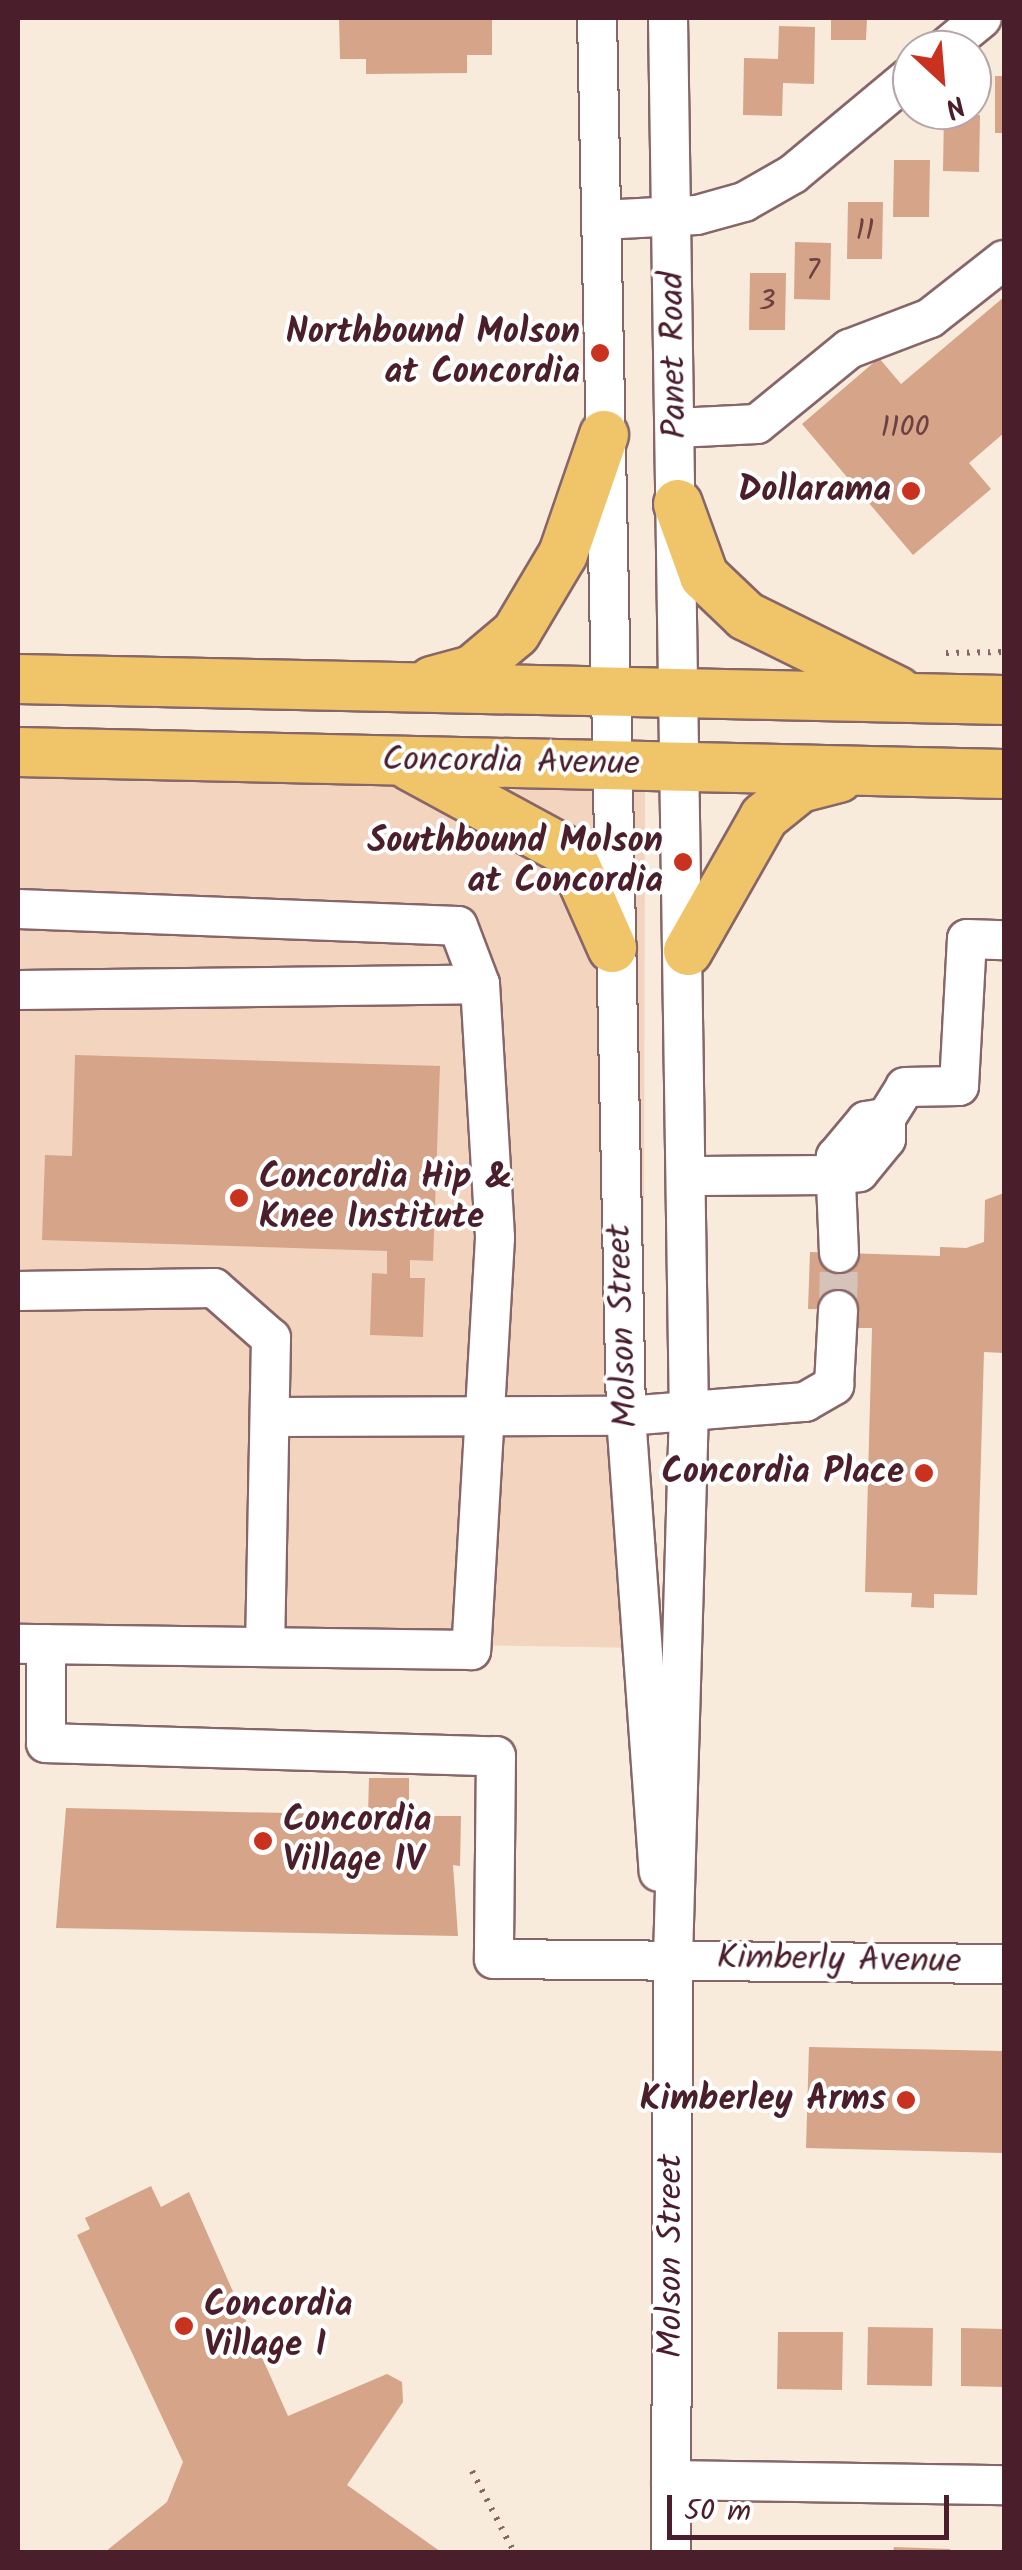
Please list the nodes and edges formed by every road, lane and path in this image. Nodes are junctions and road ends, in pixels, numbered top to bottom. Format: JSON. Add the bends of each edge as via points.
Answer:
{"nodes":[{"id":1,"x":598,"y":18,"type":"edge"},
{"id":2,"x":668,"y":18,"type":"edge"},
{"id":3,"x":892,"y":92,"type":"edge"},
{"id":4,"x":672,"y":214,"type":"junction"},
{"id":5,"x":601,"y":220,"type":"junction"},
{"id":6,"x":1004,"y":260,"type":"edge"},
{"id":7,"x":676,"y":428,"type":"junction"},
{"id":8,"x":604,"y":435,"type":"junction"},
{"id":9,"x":678,"y":504,"type":"junction"},
{"id":10,"x":18,"y":679,"type":"edge"},
{"id":11,"x":408,"y":687,"type":"junction"},
{"id":12,"x":612,"y":691,"type":"junction"},
{"id":13,"x":682,"y":693,"type":"junction"},
{"id":14,"x":1000,"y":693,"type":"edge"},
{"id":15,"x":915,"y":698,"type":"junction"},
{"id":16,"x":18,"y":752,"type":"edge"},
{"id":17,"x":398,"y":760,"type":"junction"},
{"id":18,"x":608,"y":763,"type":"junction"},
{"id":19,"x":682,"y":768,"type":"junction"},
{"id":20,"x":870,"y":770,"type":"junction"},
{"id":21,"x":1004,"y":774,"type":"edge"},
{"id":22,"x":18,"y":909,"type":"edge"},
{"id":23,"x":1004,"y":940,"type":"edge"},
{"id":24,"x":612,"y":948,"type":"junction"},
{"id":25,"x":688,"y":951,"type":"junction"},
{"id":26,"x":480,"y":984,"type":"junction"},
{"id":27,"x":18,"y":990,"type":"edge"},
{"id":28,"x":686,"y":1176,"type":"junction"},
{"id":29,"x":839,"y":1178,"type":"junction"},
{"id":30,"x":839,"y":1253,"type":"tunnel mouth"},
{"id":31,"x":18,"y":1291,"type":"edge"},
{"id":32,"x":838,"y":1310,"type":"tunnel mouth"},
{"id":33,"x":689,"y":1409,"type":"junction"},
{"id":34,"x":626,"y":1416,"type":"junction"},
{"id":35,"x":273,"y":1417,"type":"junction"},
{"id":36,"x":484,"y":1418,"type":"junction"},
{"id":37,"x":32,"y":1644,"type":"edge"},
{"id":38,"x":265,"y":1647,"type":"junction"},
{"id":39,"x":673,"y":1958,"type":"junction"},
{"id":40,"x":1004,"y":1964,"type":"edge"},
{"id":41,"x":472,"y":2471,"type":"dead end"},
{"id":42,"x":671,"y":2480,"type":"junction"},
{"id":43,"x":1004,"y":2485,"type":"edge"},
{"id":44,"x":514,"y":2552,"type":"edge"},
{"id":45,"x":672,"y":2552,"type":"edge"}],
"edges":[{"from":1,"to":5,"type":"street","name":"Panet Road"},
{"from":2,"to":4,"type":"street","name":"Panet Road"},
{"from":3,"to":4,"type":"street","via":[[793,174],[744,202]]},
{"from":4,"to":5,"type":"street"},
{"from":4,"to":7,"type":"street","name":"Panet Road"},
{"from":5,"to":8,"type":"street","name":"Panet Road"},
{"from":6,"to":7,"type":"street","via":[[930,318],[849,349],[758,424]]},
{"from":7,"to":9,"type":"street","name":"Panet Road"},
{"from":8,"to":11,"type":"main road","via":[[563,554],[516,633],[472,670]]},
{"from":8,"to":12,"type":"street","name":"Panet Road"},
{"from":9,"to":13,"type":"street","name":"Panet Road"},
{"from":9,"to":15,"type":"main road","via":[[704,576],[746,616]]},
{"from":10,"to":11,"type":"main road","name":"Concordia Avenue"},
{"from":11,"to":12,"type":"main road","name":"Concordia Avenue"},
{"from":12,"to":13,"type":"main road","name":"Concordia Avenue"},
{"from":12,"to":18,"type":"street","name":"Molson Street"},
{"from":13,"to":15,"type":"main road","name":"Concordia Avenue"},
{"from":13,"to":19,"type":"street","name":"Molson Street"},
{"from":14,"to":15,"type":"main road","name":"Concordia Avenue"},
{"from":16,"to":17,"type":"main road","name":"Concordia Avenue"},
{"from":17,"to":18,"type":"main road","name":"Concordia Avenue"},
{"from":17,"to":24,"type":"main road","via":[[570,852]]},
{"from":18,"to":19,"type":"main road","name":"Concordia Avenue"},
{"from":18,"to":24,"type":"street","name":"Molson Street"},
{"from":19,"to":20,"type":"main road","name":"Concordia Avenue"},
{"from":19,"to":25,"type":"street","name":"Molson Street"},
{"from":20,"to":21,"type":"main road","name":"Concordia Avenue"},
{"from":20,"to":25,"type":"main road","via":[[800,788],[764,817],[728,867]]},
{"from":22,"to":26,"type":"street","via":[[458,926]]},
{"from":23,"to":29,"type":"street","via":[[967,939],[959,1086],[905,1087],[886,1118],[886,1139],[858,1172]]},
{"from":24,"to":34,"type":"street","name":"Molson Street"},
{"from":25,"to":28,"type":"street","name":"Molson Street"},
{"from":26,"to":27,"type":"street"},
{"from":26,"to":36,"type":"street","via":[[495,1238]]},
{"from":28,"to":29,"type":"street"},
{"from":28,"to":33,"type":"street","name":"Molson Street"},
{"from":29,"to":30,"type":"street"},
{"from":31,"to":35,"type":"street","via":[[214,1288],[270,1338]]},
{"from":32,"to":33,"type":"street","via":[[834,1386],[805,1402]]},
{"from":33,"to":34,"type":"street"},
{"from":33,"to":39,"type":"street","name":"Molson Street"},
{"from":34,"to":36,"type":"street"},
{"from":34,"to":39,"type":"street","name":"Molson Street","via":[[649,1812]]},
{"from":35,"to":36,"type":"street"},
{"from":35,"to":38,"type":"street"},
{"from":36,"to":38,"type":"street","via":[[471,1650]]},
{"from":37,"to":38,"type":"street"},
{"from":37,"to":39,"type":"street","name":"Kimberly Avenue","via":[[46,1742],[496,1756],[494,1959]]},
{"from":39,"to":40,"type":"street","name":"Kimberly Avenue"},
{"from":39,"to":42,"type":"street","name":"Molson Street"},
{"from":41,"to":44,"type":"path"},
{"from":42,"to":43,"type":"street"},
{"from":42,"to":45,"type":"street","name":"Molson Street"}]}
